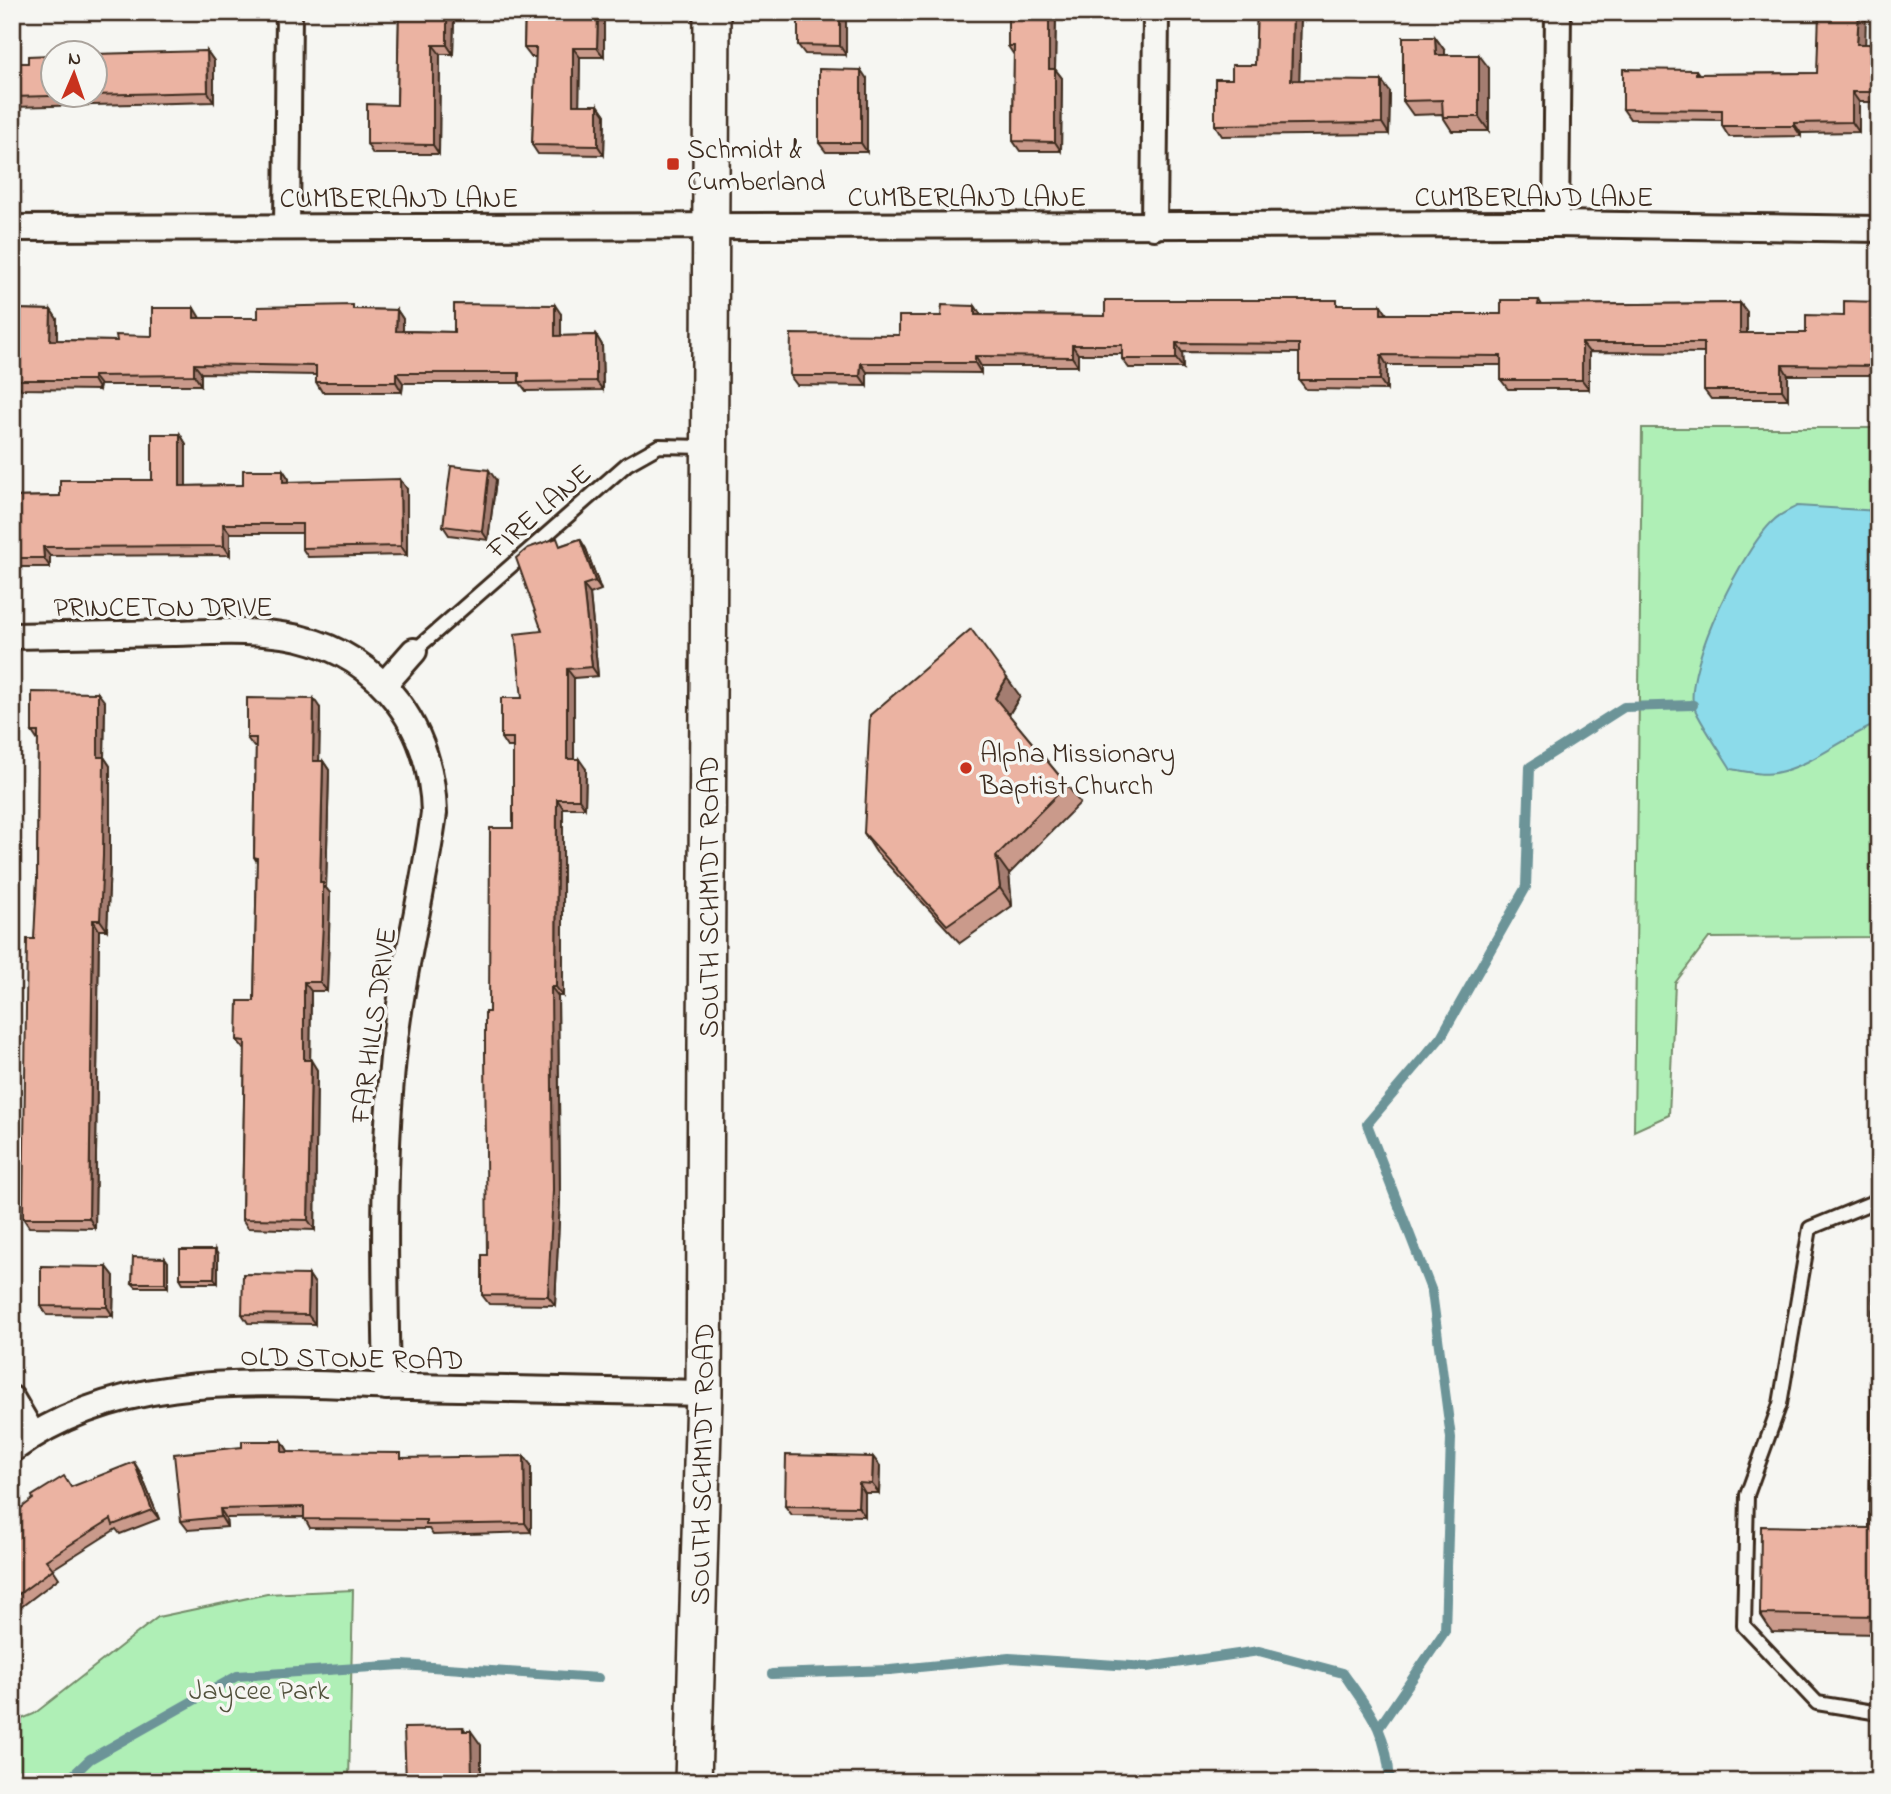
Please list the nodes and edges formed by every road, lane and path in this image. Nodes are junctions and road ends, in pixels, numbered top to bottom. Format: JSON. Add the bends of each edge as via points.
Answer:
{"nodes":[{"id":1,"x":289,"y":12,"type":"edge"},
{"id":2,"x":712,"y":12,"type":"edge"},
{"id":3,"x":1156,"y":12,"type":"edge"},
{"id":4,"x":1558,"y":12,"type":"edge"},
{"id":5,"x":710,"y":225,"type":"junction"},
{"id":6,"x":1556,"y":225,"type":"junction"},
{"id":7,"x":287,"y":227,"type":"junction"},
{"id":8,"x":1154,"y":227,"type":"junction"},
{"id":9,"x":12,"y":228,"type":"edge"},
{"id":10,"x":1879,"y":229,"type":"edge"},
{"id":11,"x":711,"y":447,"type":"junction"},
{"id":12,"x":12,"y":636,"type":"edge"},
{"id":13,"x":414,"y":651,"type":"joint"},
{"id":14,"x":384,"y":685,"type":"junction"},
{"id":15,"x":1879,"y":1203,"type":"edge"},
{"id":16,"x":387,"y":1387,"type":"junction"},
{"id":17,"x":704,"y":1393,"type":"junction"},
{"id":18,"x":12,"y":1399,"type":"edge"},
{"id":19,"x":33,"y":1435,"type":"junction"},
{"id":20,"x":12,"y":1450,"type":"edge"},
{"id":21,"x":1879,"y":1713,"type":"edge"},
{"id":22,"x":693,"y":1782,"type":"edge"}],
"edges":[{"from":1,"to":7,"type":"street"},
{"from":2,"to":5,"type":"street","name":"SOUTH SCHMIDT ROAD"},
{"from":3,"to":8,"type":"street"},
{"from":4,"to":6,"type":"street"},
{"from":5,"to":7,"type":"street","name":"CUMBERLAND LANE"},
{"from":5,"to":8,"type":"street","name":"CUMBERLAND LANE"},
{"from":5,"to":11,"type":"street","name":"SOUTH SCHMIDT ROAD"},
{"from":6,"to":8,"type":"street","name":"CUMBERLAND LANE"},
{"from":6,"to":10,"type":"street","name":"CUMBERLAND LANE"},
{"from":7,"to":9,"type":"street","name":"CUMBERLAND LANE"},
{"from":11,"to":13,"type":"lane","name":"FIRE LANE","via":[[659,446],[627,464]]},
{"from":11,"to":17,"type":"street","name":"SOUTH SCHMIDT ROAD"},
{"from":12,"to":14,"type":"street","name":"PRINCETON DRIVE","via":[[246,631],[299,638],[343,654]]},
{"from":13,"to":14,"type":"street"},
{"from":14,"to":16,"type":"street","name":"FAR HILLS DRIVE","via":[[412,720],[434,785],[434,813],[402,995],[389,1102],[384,1220]]},
{"from":15,"to":21,"type":"lane","via":[[1810,1228],[1780,1404],[1747,1495],[1744,1626],[1817,1703]]},
{"from":16,"to":17,"type":"street","name":"OLD STONE ROAD"},
{"from":16,"to":19,"type":"street","name":"OLD STONE ROAD","via":[[269,1382],[182,1387],[112,1401]]},
{"from":17,"to":22,"type":"street","name":"SOUTH SCHMIDT ROAD"},
{"from":18,"to":19,"type":"street"},
{"from":19,"to":20,"type":"street","name":"OLD STONE ROAD"}]}
